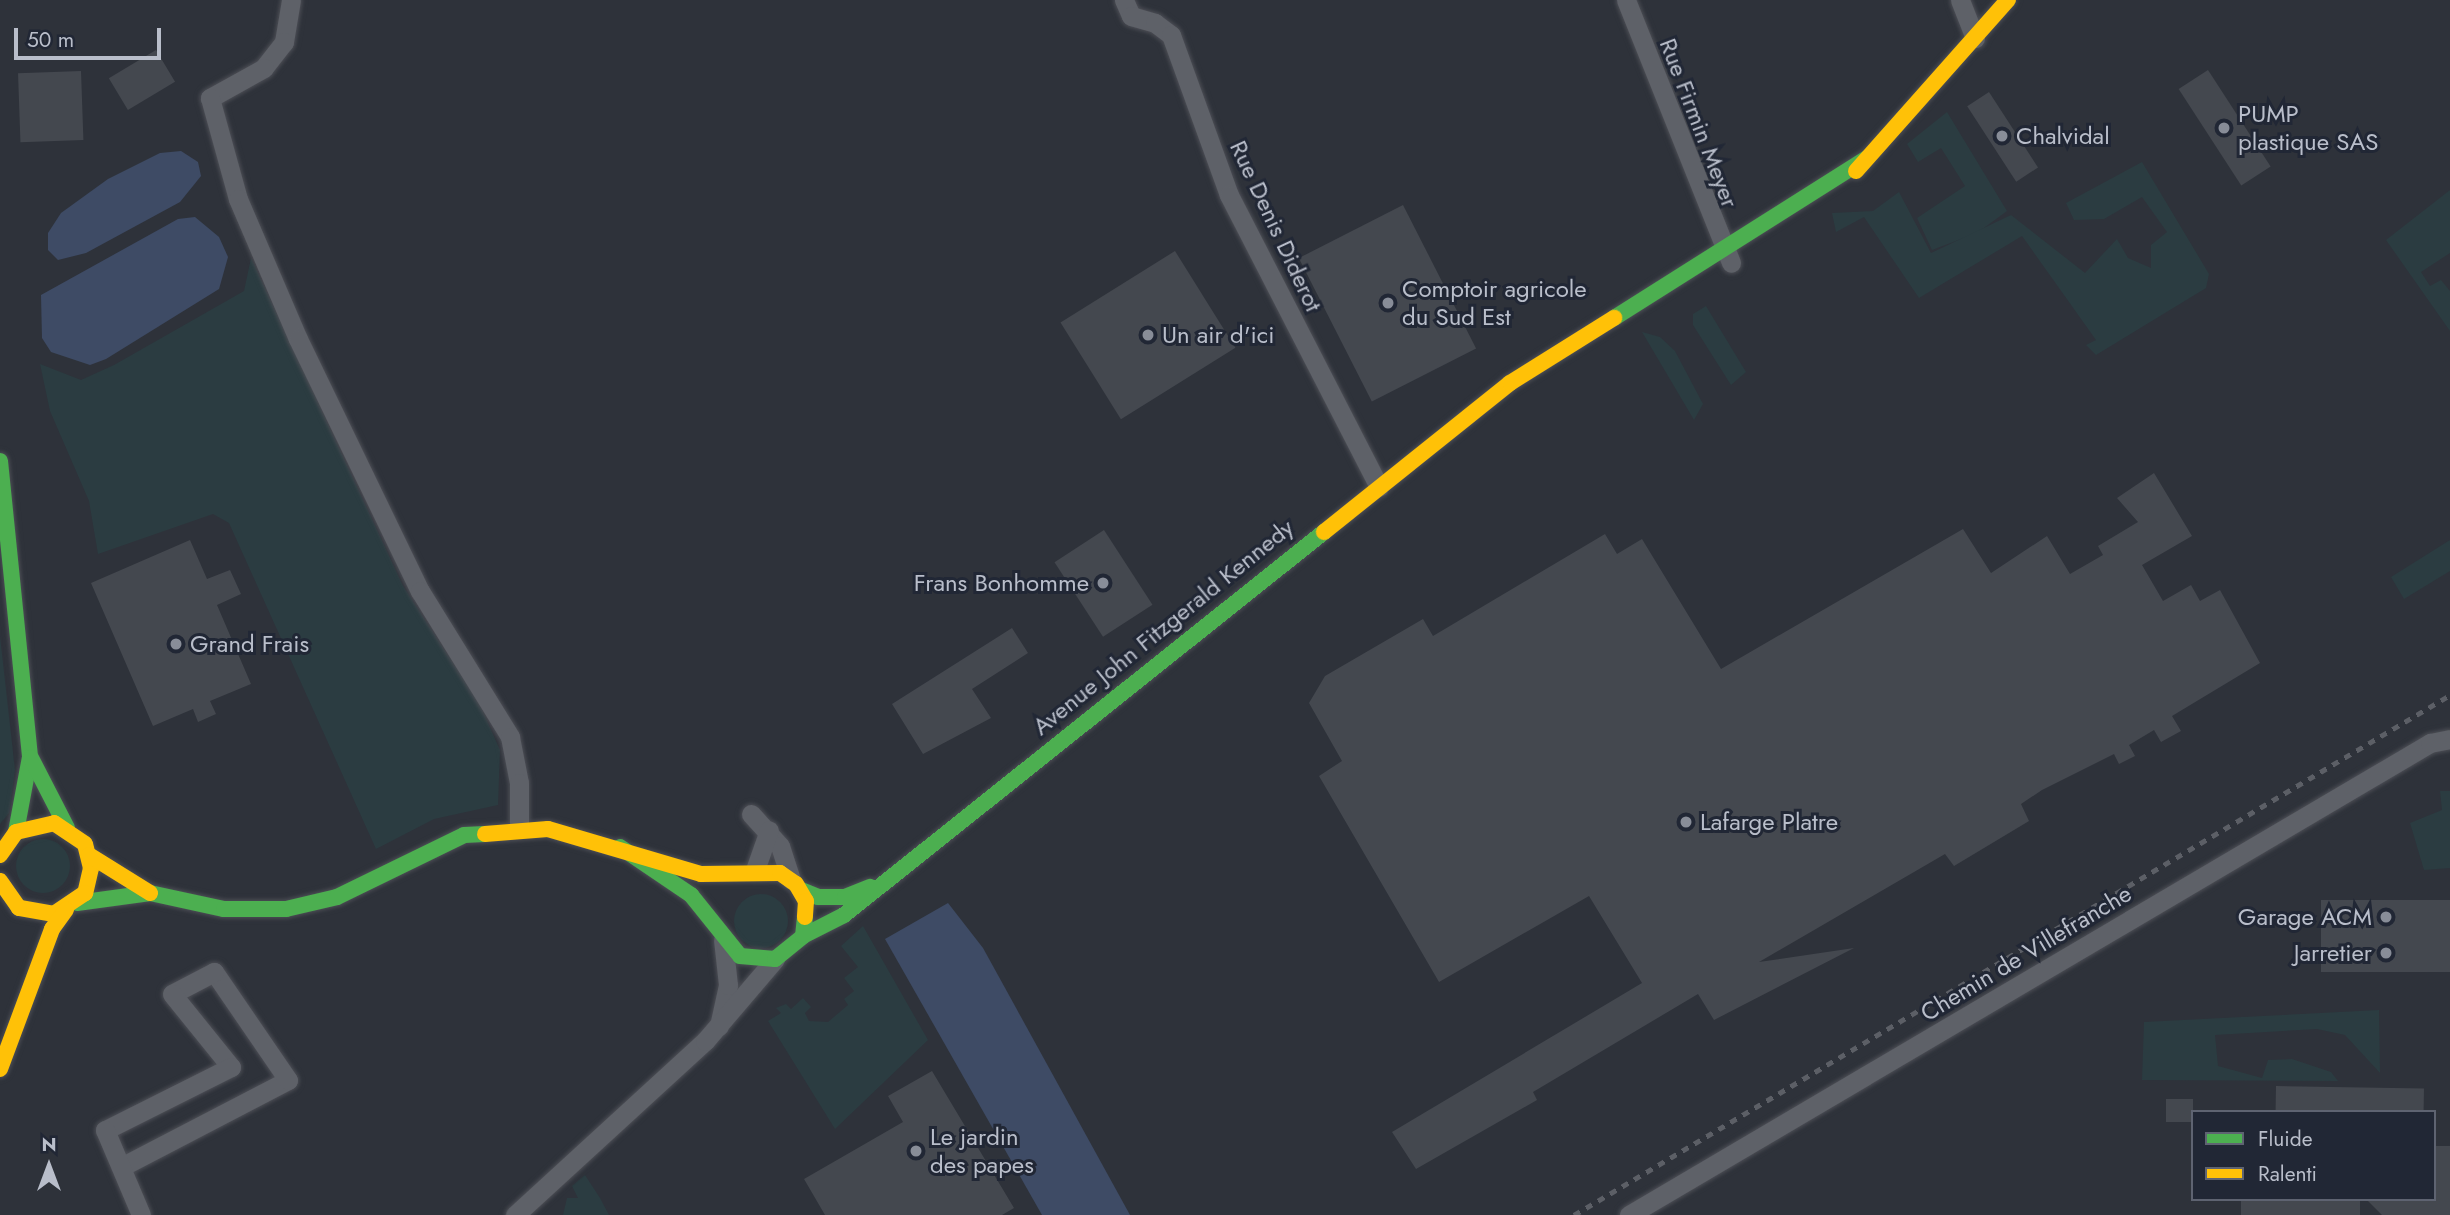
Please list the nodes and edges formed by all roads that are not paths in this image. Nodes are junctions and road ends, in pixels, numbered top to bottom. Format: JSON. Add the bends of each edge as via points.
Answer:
{"nodes":[{"id":1,"x":291,"y":0,"type":"edge"},
{"id":2,"x":1124,"y":0,"type":"edge"},
{"id":3,"x":1626,"y":0,"type":"edge"},
{"id":4,"x":1960,"y":0,"type":"edge"},
{"id":5,"x":2008,"y":0,"type":"edge"},
{"id":6,"x":1975,"y":38,"type":"junction"},
{"id":7,"x":1727,"y":256,"type":"junction"},
{"id":8,"x":0,"y":461,"type":"edge"},
{"id":9,"x":1379,"y":487,"type":"junction"},
{"id":10,"x":2450,"y":739,"type":"edge"},
{"id":11,"x":30,"y":757,"type":"junction"},
{"id":12,"x":751,"y":814,"type":"dead end"},
{"id":13,"x":67,"y":828,"type":"junction"},
{"id":14,"x":519,"y":828,"type":"junction"},
{"id":15,"x":769,"y":830,"type":"junction"},
{"id":16,"x":16,"y":832,"type":"junction"},
{"id":17,"x":620,"y":847,"type":"junction"},
{"id":18,"x":0,"y":855,"type":"edge"},
{"id":19,"x":89,"y":856,"type":"junction"},
{"id":20,"x":748,"y":872,"type":"junction"},
{"id":21,"x":888,"y":880,"type":"junction"},
{"id":22,"x":0,"y":881,"type":"edge"},
{"id":23,"x":796,"y":885,"type":"junction"},
{"id":24,"x":150,"y":893,"type":"junction"},
{"id":25,"x":71,"y":906,"type":"junction"},
{"id":26,"x":721,"y":934,"type":"junction"},
{"id":27,"x":803,"y":936,"type":"junction"},
{"id":28,"x":775,"y":959,"type":"junction"},
{"id":29,"x":718,"y":1027,"type":"junction"},
{"id":30,"x":0,"y":1069,"type":"edge"},
{"id":31,"x":123,"y":1166,"type":"junction"},
{"id":32,"x":141,"y":1215,"type":"edge"},
{"id":33,"x":515,"y":1215,"type":"edge"},
{"id":34,"x":1629,"y":1215,"type":"edge"}],
"edges":[{"from":1,"to":14,"type":"street","via":[[284,42],[264,68],[210,98],[238,199],[351,452],[420,591],[510,737],[519,783]]},
{"from":2,"to":9,"type":"street","name":"Rue Denis Diderot","via":[[1131,16],[1155,23],[1171,35],[1229,195]]},
{"from":3,"to":7,"type":"street","name":"Rue Firmin Meyer"},
{"from":4,"to":6,"type":"street"},
{"from":5,"to":6,"type":"street","name":"Avenue John Fitzgerald Kennedy"},
{"from":6,"to":7,"type":"street","name":"Avenue John Fitzgerald Kennedy","via":[[1867,158]]},
{"from":7,"to":9,"type":"street","name":"Avenue John Fitzgerald Kennedy","via":[[1547,356]]},
{"from":8,"to":11,"type":"street"},
{"from":9,"to":21,"type":"street","name":"Avenue John Fitzgerald Kennedy"},
{"from":10,"to":34,"type":"street","name":"Chemin de Villefranche","via":[[2430,743]]},
{"from":11,"to":13,"type":"street"},
{"from":11,"to":16,"type":"street"},
{"from":12,"to":15,"type":"street"},
{"from":13,"to":16,"type":"street","via":[[41,822]]},
{"from":13,"to":19,"type":"street"},
{"from":14,"to":17,"type":"street","via":[[576,834]]},
{"from":14,"to":24,"type":"street","via":[[464,835],[359,888],[311,905],[258,911]]},
{"from":15,"to":20,"type":"street"},
{"from":15,"to":23,"type":"street"},
{"from":16,"to":18,"type":"street"},
{"from":17,"to":20,"type":"street","via":[[701,874]]},
{"from":17,"to":26,"type":"street","via":[[691,895]]},
{"from":19,"to":24,"type":"street"},
{"from":19,"to":25,"type":"street","via":[[90,881]]},
{"from":20,"to":23,"type":"street"},
{"from":20,"to":26,"type":"street","via":[[720,898]]},
{"from":21,"to":23,"type":"street","name":"Avenue John Fitzgerald Kennedy","via":[[845,897],[818,897]]},
{"from":21,"to":27,"type":"street","name":"Avenue John Fitzgerald Kennedy","via":[[844,915]]},
{"from":22,"to":25,"type":"street","via":[[10,900],[30,913]]},
{"from":23,"to":27,"type":"street","via":[[808,912]]},
{"from":24,"to":25,"type":"street"},
{"from":25,"to":30,"type":"street","via":[[52,929]]},
{"from":26,"to":28,"type":"street","via":[[752,960]]},
{"from":26,"to":29,"type":"street","via":[[728,985]]},
{"from":27,"to":28,"type":"street"},
{"from":28,"to":29,"type":"street"},
{"from":29,"to":33,"type":"street"},
{"from":31,"to":31,"type":"street","via":[[288,1080],[214,972],[172,995],[230,1067],[105,1130]]},
{"from":31,"to":32,"type":"street"}]}
